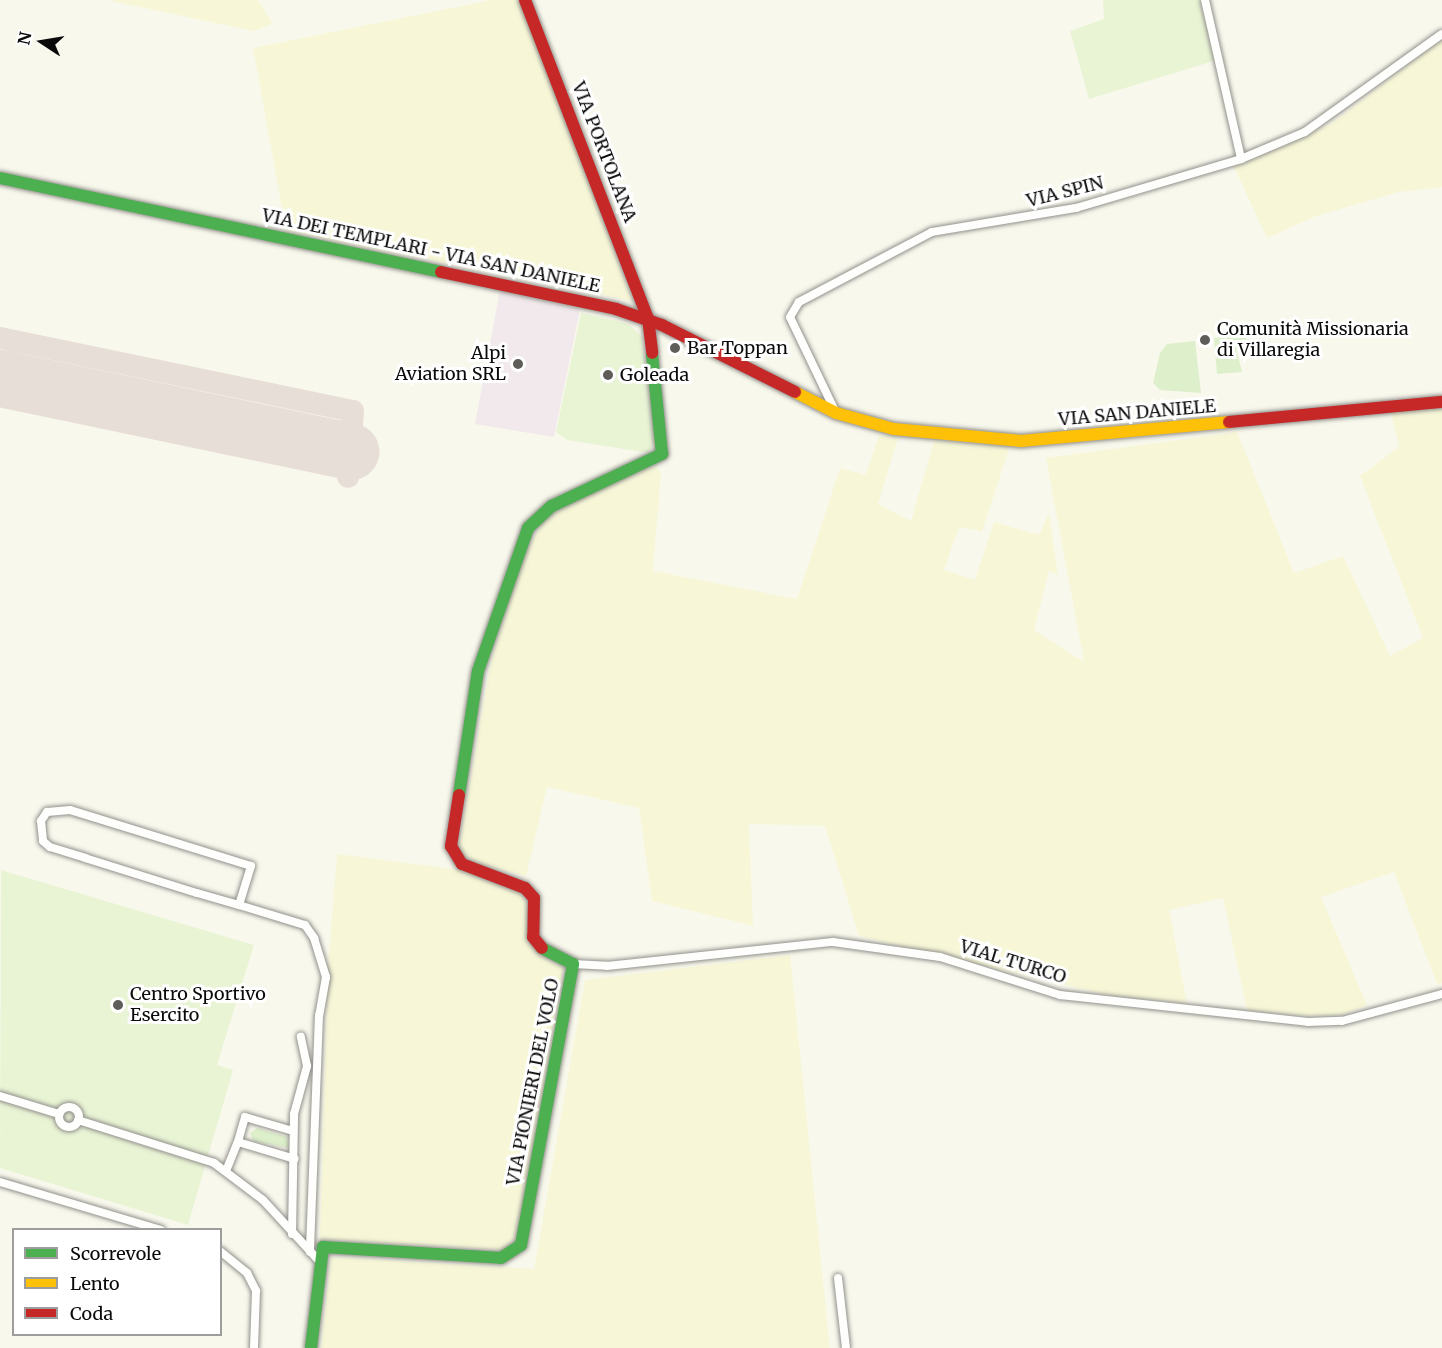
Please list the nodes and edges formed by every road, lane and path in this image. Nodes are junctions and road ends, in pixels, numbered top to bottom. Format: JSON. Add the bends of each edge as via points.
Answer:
{"nodes":[{"id":1,"x":525,"y":0,"type":"edge"},
{"id":2,"x":1205,"y":0,"type":"edge"},
{"id":3,"x":1442,"y":34,"type":"edge"},
{"id":4,"x":1241,"y":159,"type":"junction"},
{"id":5,"x":0,"y":178,"type":"edge"},
{"id":6,"x":648,"y":318,"type":"junction"},
{"id":7,"x":1442,"y":402,"type":"edge"},
{"id":8,"x":836,"y":413,"type":"junction"},
{"id":9,"x":239,"y":905,"type":"junction"},
{"id":10,"x":573,"y":964,"type":"junction"},
{"id":11,"x":1442,"y":994,"type":"edge"},
{"id":12,"x":301,"y":1037,"type":"dead end"},
{"id":13,"x":0,"y":1096,"type":"edge"},
{"id":14,"x":59,"y":1114,"type":"junction"},
{"id":15,"x":78,"y":1120,"type":"junction"},
{"id":16,"x":293,"y":1131,"type":"junction"},
{"id":17,"x":238,"y":1143,"type":"junction"},
{"id":18,"x":295,"y":1160,"type":"junction"},
{"id":19,"x":226,"y":1171,"type":"junction"},
{"id":20,"x":0,"y":1182,"type":"edge"},
{"id":21,"x":154,"y":1228,"type":"edge"},
{"id":22,"x":292,"y":1234,"type":"junction"},
{"id":23,"x":310,"y":1252,"type":"junction"},
{"id":24,"x":222,"y":1253,"type":"edge"},
{"id":25,"x":321,"y":1263,"type":"junction"},
{"id":26,"x":838,"y":1278,"type":"dead end"},
{"id":27,"x":254,"y":1348,"type":"edge"},
{"id":28,"x":311,"y":1348,"type":"edge"},
{"id":29,"x":846,"y":1348,"type":"edge"}],
"edges":[{"from":1,"to":6,"type":"street","name":"VIA PORTOLANA"},
{"from":2,"to":4,"type":"street"},
{"from":3,"to":4,"type":"street","name":"VIA SPIN","via":[[1326,122]]},
{"from":4,"to":8,"type":"street","name":"VIA SPIN","via":[[1055,213],[948,227],[890,250],[799,302],[790,317]]},
{"from":5,"to":6,"type":"street","name":"VIA DEI TEMPLARI - VIA SAN DANIELE"},
{"from":6,"to":8,"type":"street","name":"VIA DEI TEMPLARI - VIA SAN DANIELE"},
{"from":6,"to":10,"type":"street","name":"VIA PIONIERI DEL VOLO","via":[[662,454],[552,506],[528,528],[495,610],[478,671],[451,846],[462,864],[525,888],[534,898],[533,937],[546,953]]},
{"from":7,"to":8,"type":"street","name":"VIA SAN DANIELE","via":[[1021,441],[894,429]]},
{"from":9,"to":9,"type":"street","via":[[50,847],[44,841],[41,821],[47,812],[70,810],[251,866]]},
{"from":9,"to":23,"type":"street","via":[[305,925],[323,957]]},
{"from":10,"to":11,"type":"street","name":"VIAL TURCO","via":[[607,966],[833,942],[940,957],[1060,996],[1308,1022],[1342,1021]]},
{"from":10,"to":25,"type":"street","name":"VIA PIONIERI DEL VOLO","via":[[515,1253],[501,1258],[323,1247]]},
{"from":12,"to":16,"type":"street","via":[[307,1066]]},
{"from":13,"to":14,"type":"street"},
{"from":14,"to":15,"type":"street","via":[[66,1126]]},
{"from":14,"to":15,"type":"street","via":[[74,1108]]},
{"from":15,"to":19,"type":"street"},
{"from":16,"to":17,"type":"street","via":[[245,1117]]},
{"from":16,"to":18,"type":"street"},
{"from":17,"to":18,"type":"street"},
{"from":17,"to":19,"type":"street"},
{"from":18,"to":22,"type":"street"},
{"from":19,"to":22,"type":"street","via":[[263,1200]]},
{"from":20,"to":21,"type":"street"},
{"from":22,"to":23,"type":"street"},
{"from":23,"to":25,"type":"street"},
{"from":24,"to":27,"type":"street","via":[[247,1273],[256,1291]]},
{"from":25,"to":28,"type":"street"},
{"from":26,"to":29,"type":"street"}]}
